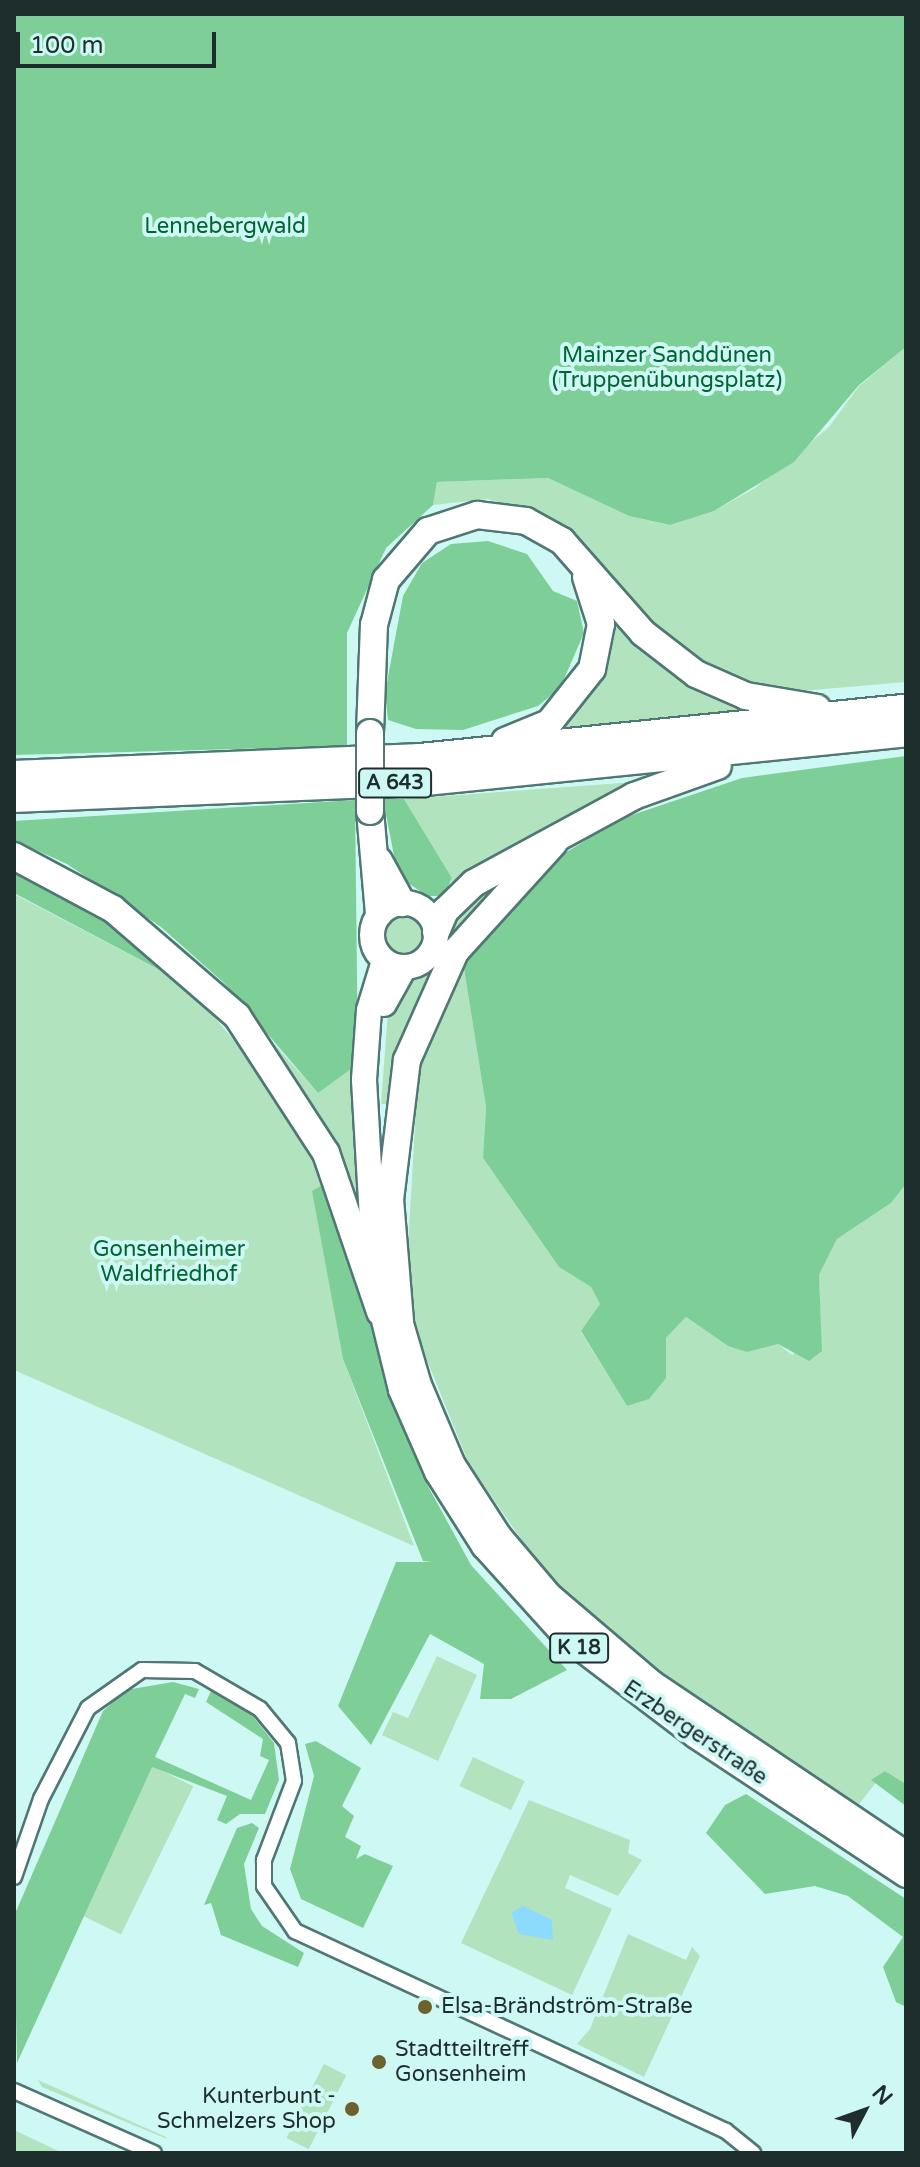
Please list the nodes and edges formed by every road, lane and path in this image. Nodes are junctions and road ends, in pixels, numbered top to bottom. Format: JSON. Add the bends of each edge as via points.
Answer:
{"nodes":[{"id":1,"x":562,"y":541,"type":"junction"},
{"id":2,"x":906,"y":708,"type":"edge"},
{"id":3,"x":868,"y":713,"type":"junction"},
{"id":4,"x":906,"y":733,"type":"edge"},
{"id":5,"x":776,"y":750,"type":"junction"},
{"id":6,"x":478,"y":752,"type":"junction"},
{"id":7,"x":14,"y":774,"type":"edge"},
{"id":8,"x":14,"y":799,"type":"edge"},
{"id":9,"x":554,"y":843,"type":"junction"},
{"id":10,"x":14,"y":856,"type":"edge"},
{"id":11,"x":390,"y":908,"type":"junction"},
{"id":12,"x":436,"y":932,"type":"junction"},
{"id":13,"x":394,"y":965,"type":"junction"},
{"id":14,"x":390,"y":1316,"type":"junction"},
{"id":15,"x":906,"y":1854,"type":"edge"},
{"id":16,"x":906,"y":1875,"type":"edge"},
{"id":17,"x":14,"y":1877,"type":"edge"},
{"id":18,"x":14,"y":2091,"type":"edge"},
{"id":19,"x":154,"y":2153,"type":"edge"},
{"id":20,"x":753,"y":2153,"type":"edge"}],
"edges":[{"from":1,"to":3,"type":"highway","via":[[643,633],[696,674],[776,703]]},
{"from":1,"to":6,"type":"highway","via":[[598,606],[592,669],[549,723]]},
{"from":1,"to":11,"type":"highway","bridge":true,"via":[[526,521],[477,515],[428,531],[405,552],[377,606],[370,811]]},
{"from":2,"to":3,"type":"highway","number":"A 643"},
{"from":3,"to":6,"type":"highway","number":"A 643"},
{"from":4,"to":5,"type":"highway","number":"A 643"},
{"from":5,"to":8,"type":"highway","number":"A 643","via":[[426,782]]},
{"from":5,"to":9,"type":"highway","via":[[659,786]]},
{"from":6,"to":7,"type":"highway","number":"A 643"},
{"from":9,"to":12,"type":"highway","via":[[462,891]]},
{"from":9,"to":14,"type":"highway","via":[[455,952],[407,1060],[390,1200]]},
{"from":10,"to":14,"type":"highway","via":[[124,917],[237,1016],[326,1153]]},
{"from":11,"to":12,"type":"main road","via":[[428,914]]},
{"from":11,"to":13,"type":"main road","via":[[372,944]]},
{"from":12,"to":13,"type":"main road","via":[[431,953]]},
{"from":13,"to":14,"type":"main road","via":[[369,1010],[364,1080]]},
{"from":14,"to":15,"type":"main road","name":"Erzbergerstraße","number":"K 18","via":[[453,1465],[499,1536],[549,1595],[652,1683]]},
{"from":14,"to":16,"type":"main road","name":"Erzbergerstraße","number":"K 18","via":[[401,1390],[437,1472],[484,1546],[536,1607],[642,1698]]},
{"from":17,"to":20,"type":"street","via":[[41,1799],[88,1708],[142,1670],[195,1671],[260,1709],[288,1743],[294,1781],[264,1860],[264,1886],[295,1931],[726,2131]]},
{"from":18,"to":19,"type":"street"}]}
